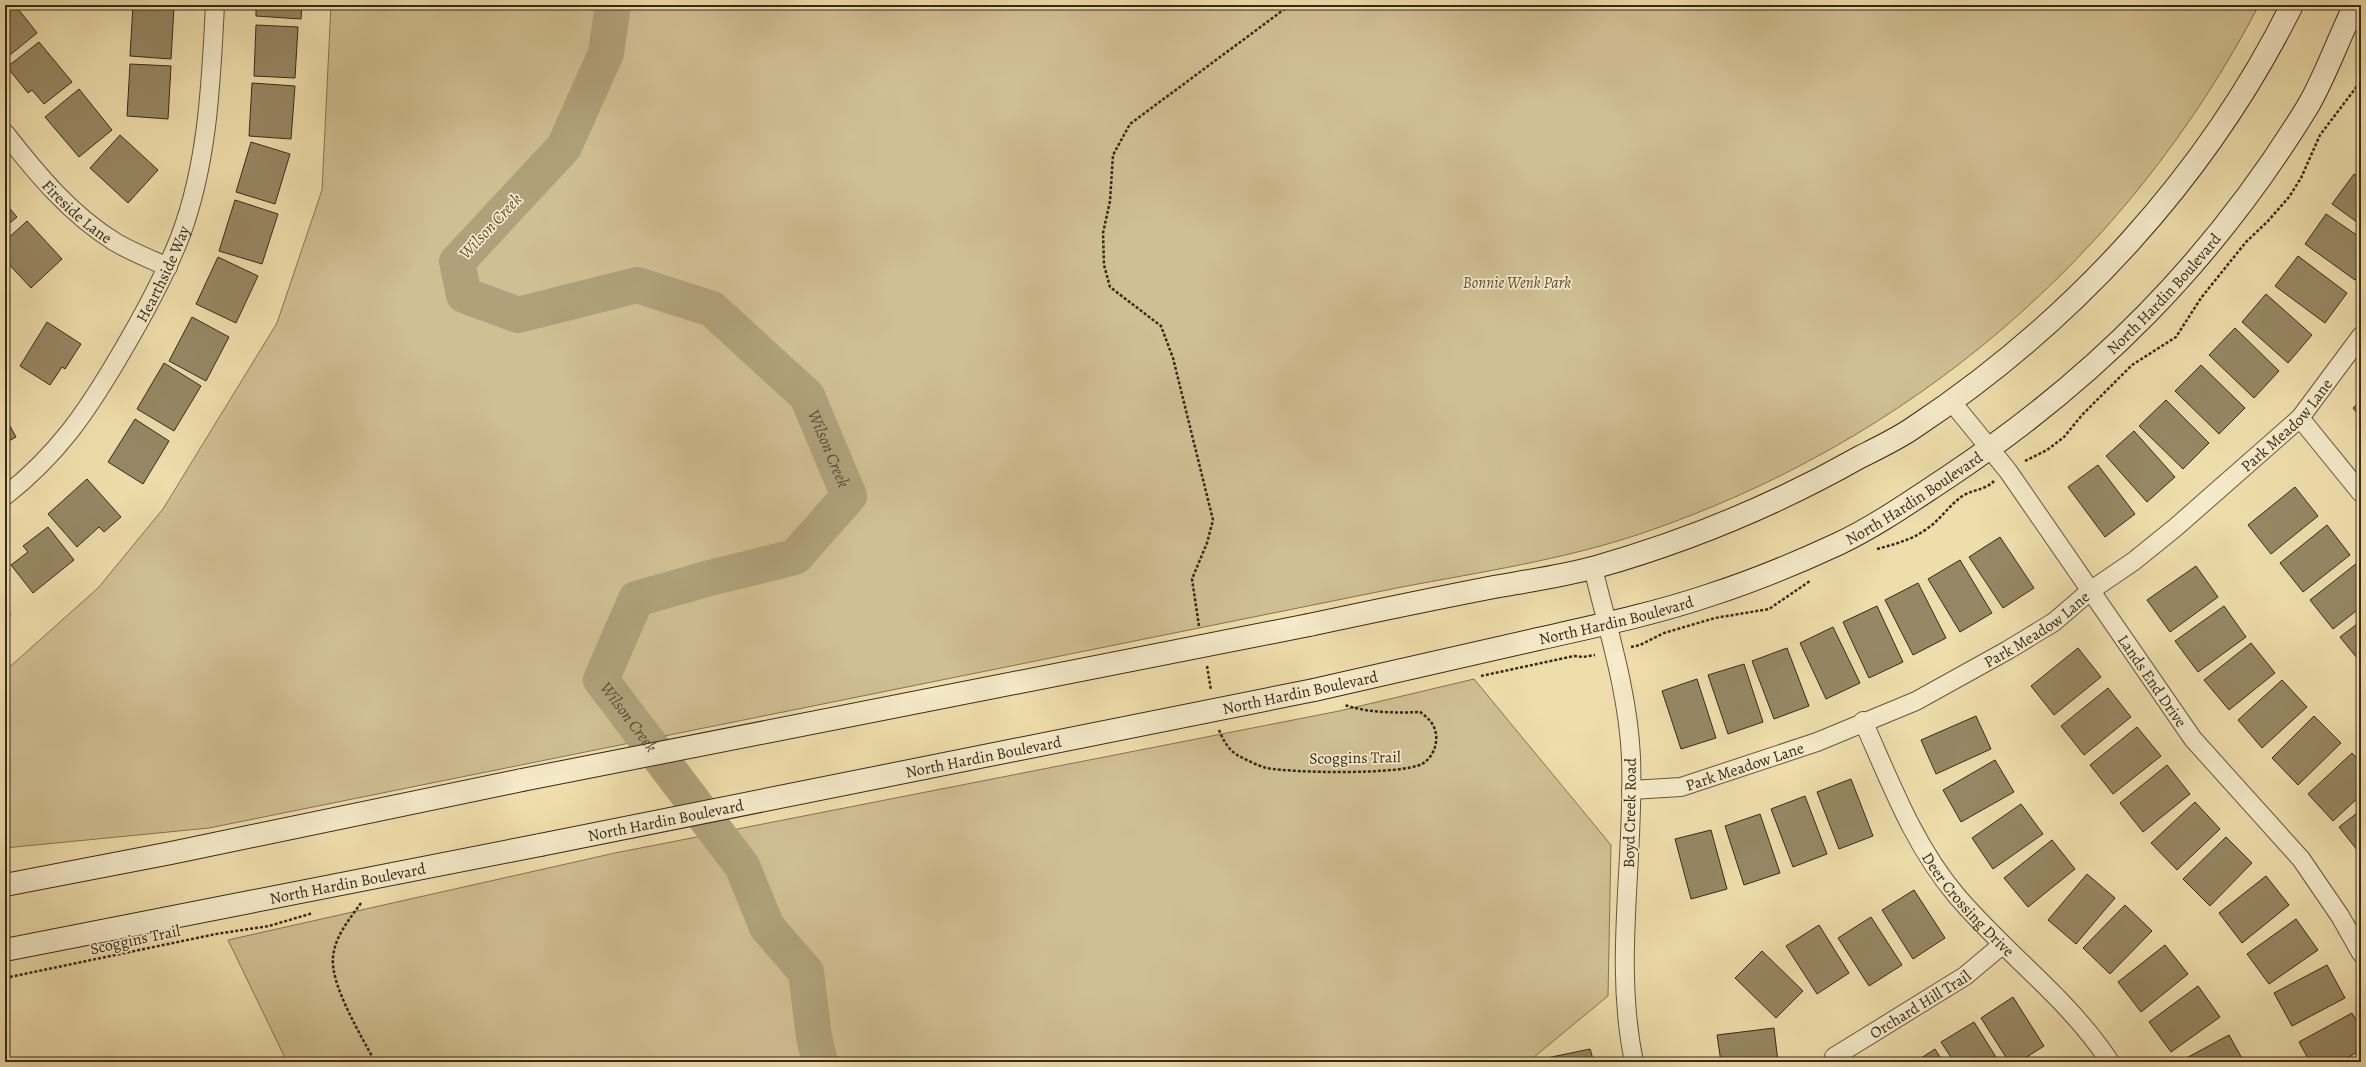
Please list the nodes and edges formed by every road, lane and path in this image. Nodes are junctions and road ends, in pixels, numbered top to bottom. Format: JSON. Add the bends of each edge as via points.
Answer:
{"nodes":[{"id":1,"x":215,"y":5,"type":"edge"},
{"id":2,"x":1290,"y":5,"type":"edge"},
{"id":3,"x":2292,"y":5,"type":"edge"},
{"id":4,"x":2355,"y":5,"type":"edge"},
{"id":5,"x":5,"y":132,"type":"edge"},
{"id":6,"x":168,"y":266,"type":"junction"},
{"id":7,"x":2361,"y":336,"type":"edge"},
{"id":8,"x":1952,"y":401,"type":"junction"},
{"id":9,"x":2300,"y":418,"type":"junction"},
{"id":10,"x":1990,"y":449,"type":"junction"},
{"id":11,"x":2361,"y":493,"type":"edge"},
{"id":12,"x":5,"y":496,"type":"edge"},
{"id":13,"x":1593,"y":568,"type":"junction"},
{"id":14,"x":2090,"y":591,"type":"junction"},
{"id":15,"x":1607,"y":623,"type":"junction"},
{"id":16,"x":1199,"y":629,"type":"dead end"},
{"id":17,"x":1583,"y":657,"type":"dead end"},
{"id":18,"x":1206,"y":663,"type":"dead end"},
{"id":19,"x":1475,"y":676,"type":"dead end"},
{"id":20,"x":1212,"y":698,"type":"dead end"},
{"id":21,"x":1339,"y":702,"type":"dead end"},
{"id":22,"x":1863,"y":721,"type":"junction"},
{"id":23,"x":1217,"y":727,"type":"dead end"},
{"id":24,"x":1631,"y":790,"type":"junction"},
{"id":25,"x":5,"y":885,"type":"edge"},
{"id":26,"x":361,"y":904,"type":"dead end"},
{"id":27,"x":269,"y":926,"type":"dead end"},
{"id":28,"x":2002,"y":945,"type":"junction"},
{"id":29,"x":5,"y":950,"type":"edge"},
{"id":30,"x":2361,"y":953,"type":"edge"},
{"id":31,"x":5,"y":978,"type":"edge"},
{"id":32,"x":1834,"y":1057,"type":"dead end"},
{"id":33,"x":375,"y":1062,"type":"edge"},
{"id":34,"x":1634,"y":1062,"type":"edge"},
{"id":35,"x":2110,"y":1062,"type":"edge"}],
"edges":[{"from":1,"to":6,"type":"street","name":"Hearthside Way","via":[[211,88],[202,152],[189,209]]},
{"from":2,"to":16,"type":"path","via":[[1130,124],[1113,155],[1110,201],[1103,233],[1104,265],[1110,287],[1161,326],[1173,358],[1214,520],[1192,579]]},
{"from":3,"to":8,"type":"main road","via":[[2234,110],[2186,175],[2138,233],[2080,295]]},
{"from":4,"to":10,"type":"main road","name":"North Hardin Boulevard","via":[[2309,103],[2233,217],[2134,329],[2081,378]]},
{"from":5,"to":6,"type":"street","name":"Fireside Lane","via":[[46,184],[77,214],[115,242]]},
{"from":6,"to":12,"type":"street","name":"Hearthside Way","via":[[151,303],[82,417],[52,454]]},
{"from":7,"to":9,"type":"street","name":"Park Meadow Lane"},
{"from":8,"to":10,"type":"street","name":"Lands End Drive"},
{"from":8,"to":13,"type":"main road","via":[[1911,429],[1815,482],[1697,534]]},
{"from":9,"to":11,"type":"street"},
{"from":9,"to":14,"type":"street","name":"Park Meadow Lane","via":[[2176,527],[2134,561]]},
{"from":10,"to":14,"type":"street","name":"Lands End Drive","via":[[2008,471]]},
{"from":10,"to":15,"type":"main road","name":"North Hardin Boulevard","via":[[1900,509],[1840,543],[1712,595]]},
{"from":13,"to":15,"type":"street","name":"Boyd Creek Road"},
{"from":13,"to":25,"type":"main road","bridge":true},
{"from":14,"to":22,"type":"street","name":"Park Meadow Lane","via":[[2054,622],[2008,650],[1916,701]]},
{"from":14,"to":30,"type":"street","name":"Lands End Drive","via":[[2193,739],[2301,859]]},
{"from":15,"to":24,"type":"street","name":"Boyd Creek Road","via":[[1624,691]]},
{"from":15,"to":29,"type":"main road","name":"North Hardin Boulevard","bridge":true,"via":[[1314,690]]},
{"from":17,"to":19,"type":"path","via":[[1574,656]]},
{"from":18,"to":20,"type":"path"},
{"from":21,"to":23,"type":"path","name":"Scoggins Trail","via":[[1355,708],[1398,713],[1420,712],[1432,723],[1438,741],[1432,754],[1423,764],[1408,768],[1355,771],[1267,768],[1237,756],[1225,743]]},
{"from":22,"to":24,"type":"street","name":"Park Meadow Lane","via":[[1817,742],[1696,783],[1681,787]]},
{"from":22,"to":28,"type":"street","name":"Deer Crossing Drive","via":[[1904,815],[1920,842],[1955,894]]},
{"from":24,"to":34,"type":"street","name":"Boyd Creek Road","via":[[1625,982]]},
{"from":26,"to":33,"type":"path","via":[[341,930],[333,957],[334,978]]},
{"from":27,"to":31,"type":"path","name":"Scoggins Trail","via":[[216,934]]},
{"from":28,"to":32,"type":"street","name":"Orchard Hill Trail","via":[[1964,976]]},
{"from":28,"to":35,"type":"street","name":"Deer Crossing Drive","via":[[2069,1010]]}]}
